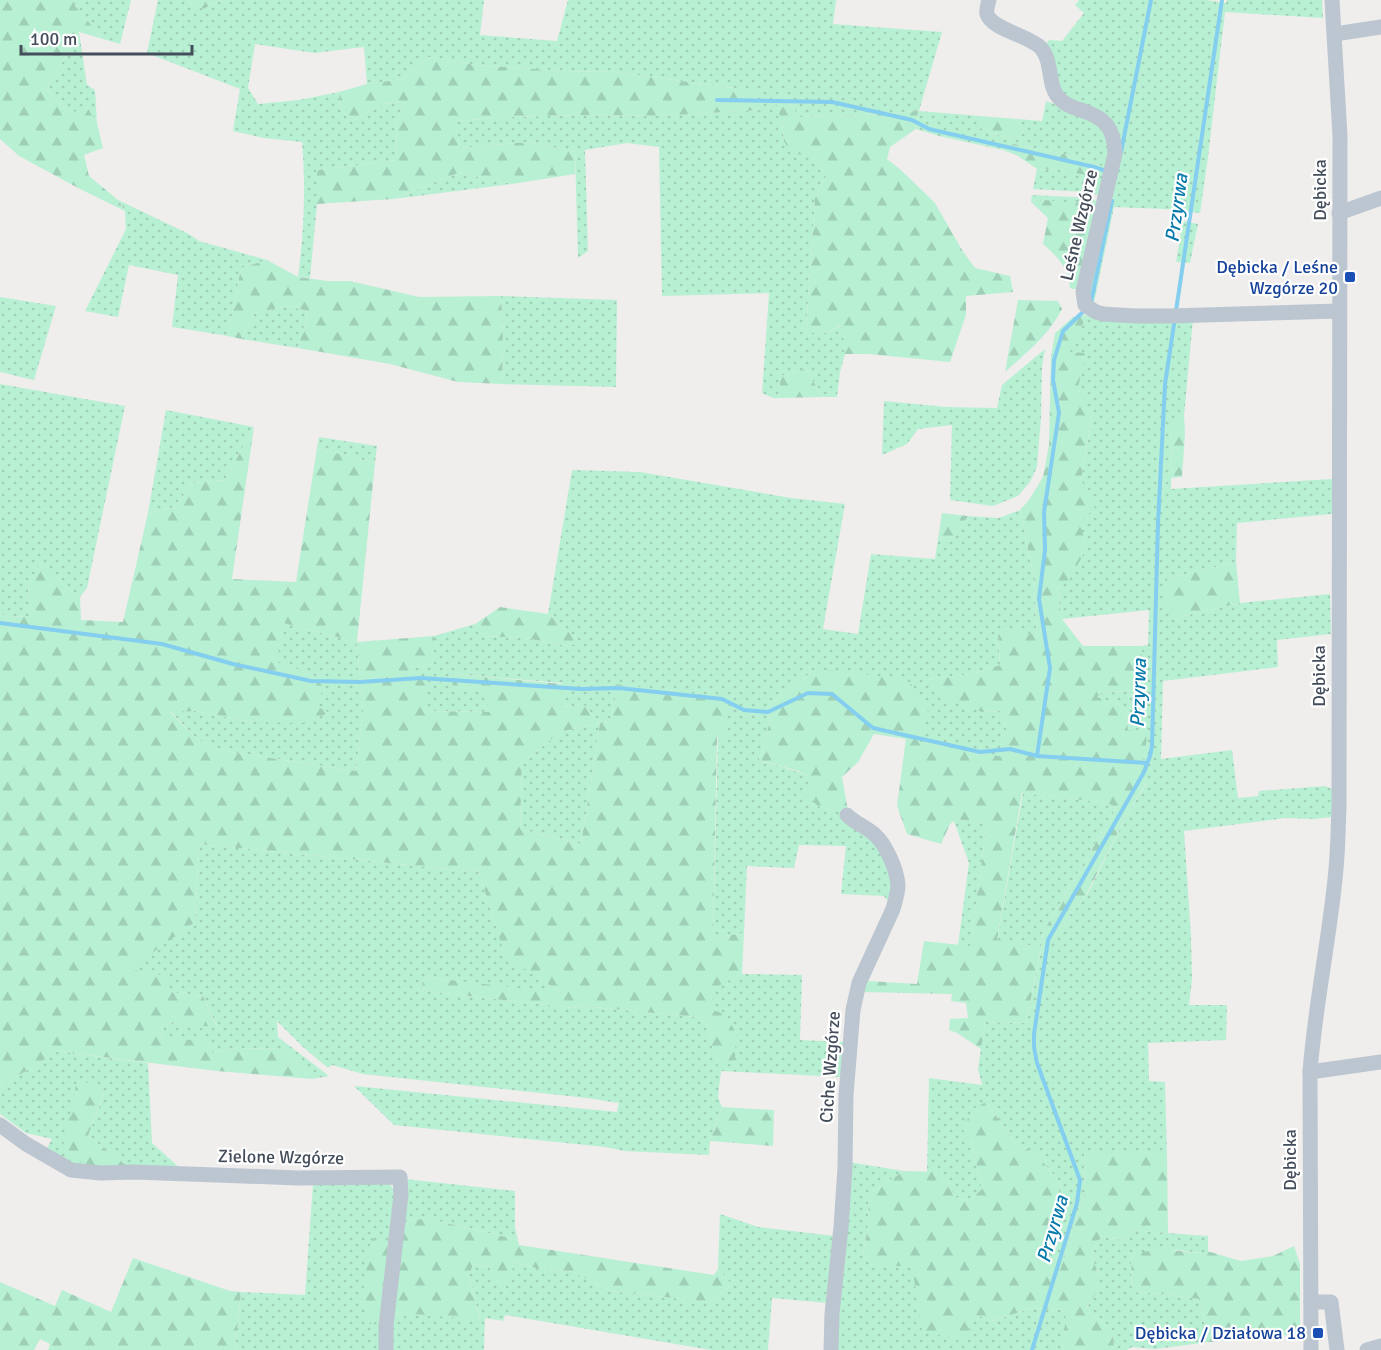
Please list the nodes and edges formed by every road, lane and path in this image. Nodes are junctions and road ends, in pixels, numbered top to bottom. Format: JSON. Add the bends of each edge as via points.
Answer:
{"nodes":[{"id":1,"x":989,"y":0,"type":"edge"},
{"id":2,"x":1332,"y":0,"type":"edge"},
{"id":3,"x":1381,"y":27,"type":"edge"},
{"id":4,"x":1335,"y":34,"type":"junction"},
{"id":5,"x":1381,"y":198,"type":"edge"},
{"id":6,"x":1340,"y":213,"type":"junction"},
{"id":7,"x":1339,"y":311,"type":"junction"},
{"id":8,"x":847,"y":815,"type":"dead end"},
{"id":9,"x":1381,"y":1062,"type":"edge"},
{"id":10,"x":1310,"y":1072,"type":"junction"},
{"id":11,"x":0,"y":1125,"type":"edge"},
{"id":12,"x":1311,"y":1302,"type":"junction"},
{"id":13,"x":1381,"y":1346,"type":"edge"},
{"id":14,"x":386,"y":1350,"type":"edge"},
{"id":15,"x":831,"y":1350,"type":"edge"},
{"id":16,"x":1311,"y":1350,"type":"edge"},
{"id":17,"x":1337,"y":1350,"type":"edge"},
{"id":18,"x":1367,"y":1350,"type":"edge"}],
"edges":[{"from":1,"to":7,"type":"street","name":"Leśne Wzgórze","via":[[991,20],[1042,49],[1061,100],[1098,117],[1113,136],[1115,154],[1083,292],[1085,305],[1103,314],[1136,316]]},
{"from":2,"to":4,"type":"street","name":"Dębicka"},
{"from":3,"to":4,"type":"street"},
{"from":4,"to":6,"type":"street","name":"Dębicka"},
{"from":5,"to":6,"type":"street"},
{"from":6,"to":7,"type":"street","name":"Dębicka"},
{"from":7,"to":10,"type":"street","name":"Dębicka","via":[[1337,855]]},
{"from":8,"to":15,"type":"street","name":"Ciche Wzgórze","via":[[884,845],[898,886],[893,909],[860,982],[853,1010]]},
{"from":9,"to":10,"type":"street"},
{"from":10,"to":12,"type":"street","name":"Dębicka"},
{"from":11,"to":14,"type":"street","name":"Zielone Wzgórze","via":[[71,1170],[299,1178],[400,1177]]},
{"from":12,"to":16,"type":"street","name":"Dębicka"},
{"from":12,"to":17,"type":"street","via":[[1331,1302]]},
{"from":13,"to":18,"type":"street"}]}
